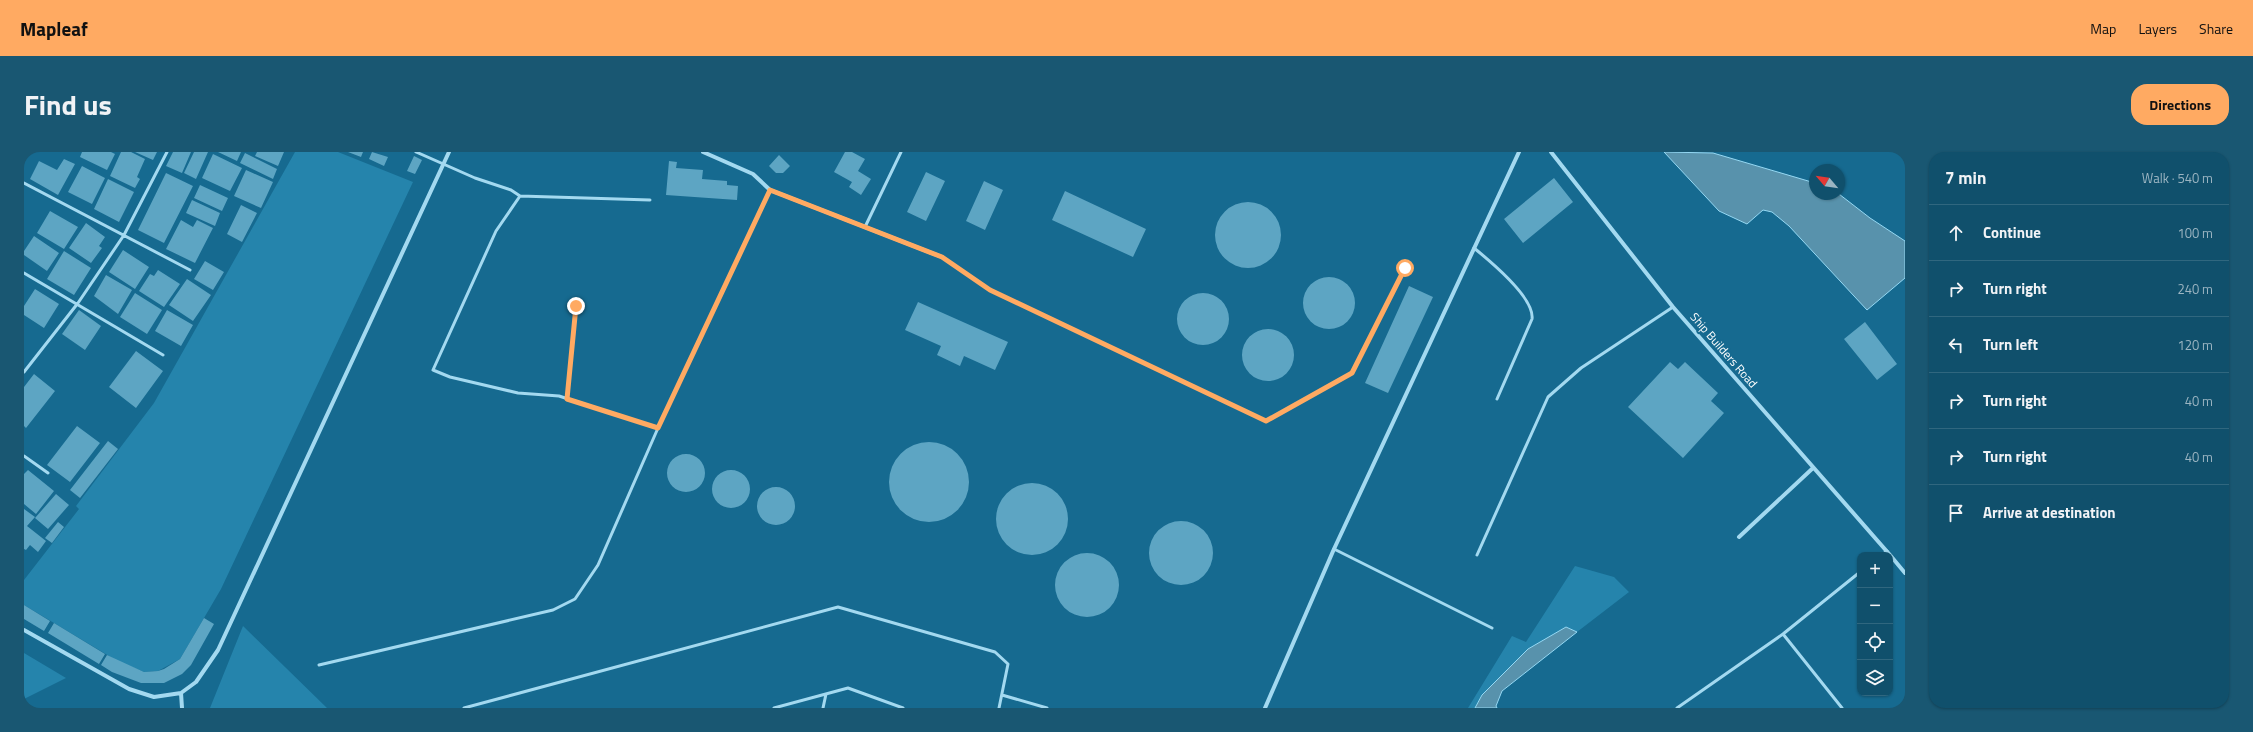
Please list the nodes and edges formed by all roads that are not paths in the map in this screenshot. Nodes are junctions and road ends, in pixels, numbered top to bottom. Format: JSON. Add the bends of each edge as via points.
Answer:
{"nodes":[{"id":1,"x":167,"y":152,"type":"edge"},
{"id":2,"x":416,"y":152,"type":"edge"},
{"id":3,"x":449,"y":152,"type":"edge"},
{"id":4,"x":704,"y":152,"type":"edge"},
{"id":5,"x":902,"y":152,"type":"edge"},
{"id":6,"x":1519,"y":152,"type":"edge"},
{"id":7,"x":1551,"y":152,"type":"edge"},
{"id":8,"x":443,"y":165,"type":"junction"},
{"id":9,"x":24,"y":183,"type":"edge"},
{"id":10,"x":770,"y":190,"type":"junction"},
{"id":11,"x":520,"y":196,"type":"junction"},
{"id":12,"x":650,"y":200,"type":"dead end"},
{"id":13,"x":865,"y":227,"type":"junction"},
{"id":14,"x":124,"y":235,"type":"junction"},
{"id":15,"x":1474,"y":248,"type":"junction"},
{"id":16,"x":942,"y":257,"type":"joint"},
{"id":17,"x":1405,"y":268,"type":"dead end"},
{"id":18,"x":190,"y":270,"type":"dead end"},
{"id":19,"x":24,"y":273,"type":"edge"},
{"id":20,"x":78,"y":303,"type":"junction"},
{"id":21,"x":576,"y":306,"type":"dead end"},
{"id":22,"x":1673,"y":307,"type":"junction"},
{"id":23,"x":163,"y":355,"type":"dead end"},
{"id":24,"x":24,"y":372,"type":"edge"},
{"id":25,"x":567,"y":399,"type":"junction"},
{"id":26,"x":1497,"y":399,"type":"dead end"},
{"id":27,"x":658,"y":428,"type":"junction"},
{"id":28,"x":24,"y":456,"type":"edge"},
{"id":29,"x":1813,"y":468,"type":"junction"},
{"id":30,"x":48,"y":473,"type":"dead end"},
{"id":31,"x":1739,"y":537,"type":"dead end"},
{"id":32,"x":1334,"y":549,"type":"junction"},
{"id":33,"x":1887,"y":552,"type":"edge"},
{"id":34,"x":1477,"y":555,"type":"dead end"},
{"id":35,"x":1893,"y":559,"type":"edge"},
{"id":36,"x":1905,"y":573,"type":"edge"},
{"id":37,"x":1857,"y":574,"type":"edge"},
{"id":38,"x":1492,"y":628,"type":"dead end"},
{"id":39,"x":24,"y":630,"type":"edge"},
{"id":40,"x":1783,"y":634,"type":"junction"},
{"id":41,"x":319,"y":665,"type":"dead end"},
{"id":42,"x":181,"y":694,"type":"junction"},
{"id":43,"x":826,"y":694,"type":"junction"},
{"id":44,"x":1002,"y":695,"type":"junction"},
{"id":45,"x":1266,"y":707,"type":"edge"},
{"id":46,"x":182,"y":708,"type":"edge"},
{"id":47,"x":464,"y":708,"type":"edge"},
{"id":48,"x":774,"y":708,"type":"edge"},
{"id":49,"x":823,"y":708,"type":"edge"},
{"id":50,"x":903,"y":708,"type":"edge"},
{"id":51,"x":998,"y":708,"type":"edge"},
{"id":52,"x":1047,"y":708,"type":"edge"},
{"id":53,"x":1271,"y":708,"type":"edge"},
{"id":54,"x":1677,"y":708,"type":"edge"},
{"id":55,"x":1842,"y":708,"type":"edge"}],
"edges":[{"from":1,"to":14,"type":"lane"},
{"from":2,"to":8,"type":"lane"},
{"from":3,"to":8,"type":"street"},
{"from":4,"to":10,"type":"street","via":[[753,174]]},
{"from":5,"to":13,"type":"lane"},
{"from":6,"to":15,"type":"street"},
{"from":7,"to":22,"type":"street","name":"Ship Builders Road"},
{"from":8,"to":11,"type":"lane","via":[[511,190]]},
{"from":8,"to":42,"type":"street","via":[[218,650],[196,682]]},
{"from":9,"to":14,"type":"lane"},
{"from":10,"to":13,"type":"street"},
{"from":10,"to":27,"type":"lane"},
{"from":11,"to":12,"type":"lane"},
{"from":11,"to":25,"type":"lane","via":[[496,230],[432,370],[450,377],[518,393]]},
{"from":13,"to":16,"type":"street"},
{"from":14,"to":18,"type":"lane"},
{"from":14,"to":20,"type":"lane"},
{"from":15,"to":26,"type":"lane","via":[[1500,270],[1533,311]]},
{"from":15,"to":32,"type":"street"},
{"from":16,"to":17,"type":"lane","via":[[990,290],[1266,421],[1352,373]]},
{"from":19,"to":20,"type":"lane"},
{"from":20,"to":23,"type":"lane"},
{"from":20,"to":24,"type":"lane"},
{"from":21,"to":25,"type":"lane"},
{"from":22,"to":29,"type":"street","name":"Ship Builders Road"},
{"from":22,"to":34,"type":"lane","via":[[1581,368],[1548,397]]},
{"from":25,"to":27,"type":"lane"},
{"from":27,"to":41,"type":"lane","via":[[598,565],[575,599],[553,610]]},
{"from":28,"to":30,"type":"lane"},
{"from":29,"to":31,"type":"street"},
{"from":29,"to":33,"type":"street","name":"Ship Builders Road"},
{"from":32,"to":38,"type":"lane"},
{"from":32,"to":45,"type":"street"},
{"from":35,"to":36,"type":"street","name":"Ship Builders Road"},
{"from":37,"to":40,"type":"lane"},
{"from":39,"to":42,"type":"street","via":[[129,689],[154,697]]},
{"from":40,"to":54,"type":"lane"},
{"from":40,"to":55,"type":"lane"},
{"from":42,"to":46,"type":"street"},
{"from":43,"to":48,"type":"lane"},
{"from":43,"to":49,"type":"lane"},
{"from":43,"to":50,"type":"lane","via":[[848,688]]},
{"from":44,"to":47,"type":"lane","via":[[1008,664],[995,652],[838,607]]},
{"from":44,"to":51,"type":"lane"},
{"from":44,"to":52,"type":"lane"},
{"from":45,"to":53,"type":"lane"}]}
